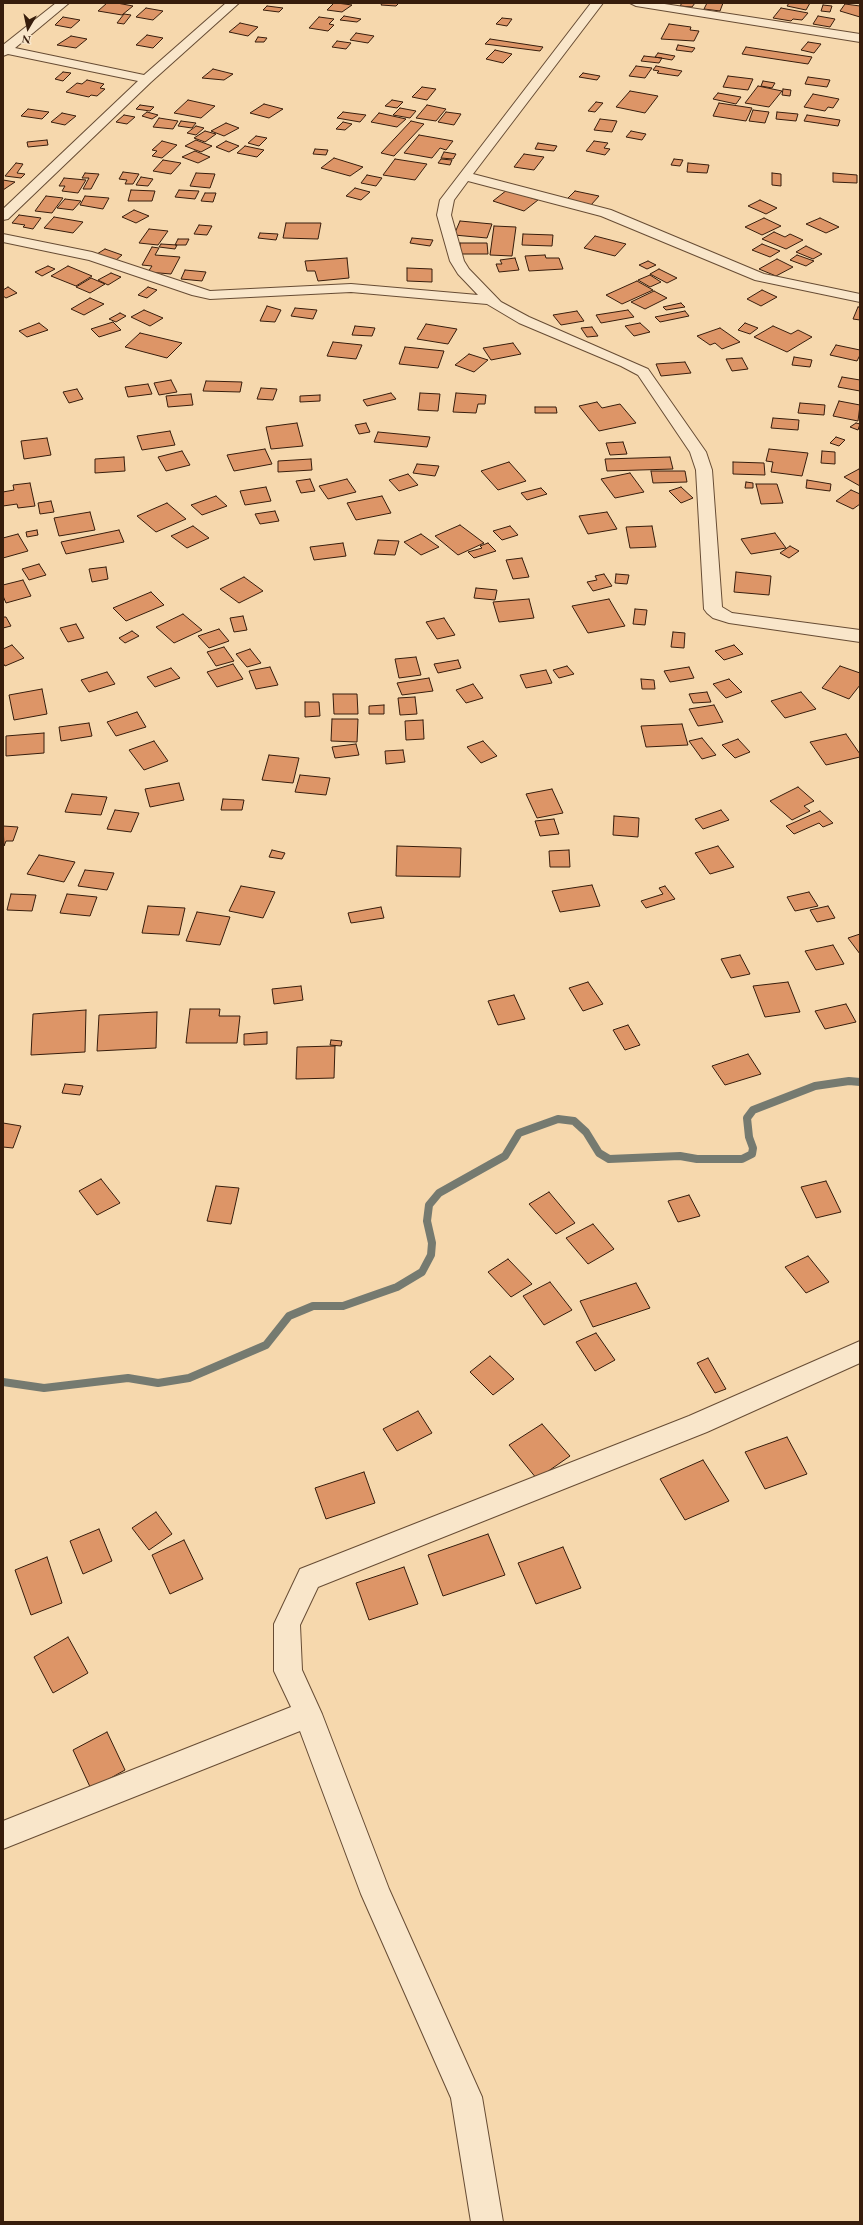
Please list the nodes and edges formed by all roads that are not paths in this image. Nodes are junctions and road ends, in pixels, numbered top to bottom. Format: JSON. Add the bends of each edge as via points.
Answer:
{"nodes":[{"id":1,"x":63,"y":3,"type":"edge"},
{"id":2,"x":233,"y":3,"type":"edge"},
{"id":3,"x":597,"y":3,"type":"edge"},
{"id":4,"x":636,"y":3,"type":"edge"},
{"id":5,"x":860,"y":38,"type":"edge"},
{"id":6,"x":4,"y":50,"type":"edge"},
{"id":7,"x":147,"y":79,"type":"junction"},
{"id":8,"x":465,"y":176,"type":"junction"},
{"id":9,"x":3,"y":216,"type":"edge"},
{"id":10,"x":3,"y":238,"type":"edge"},
{"id":11,"x":860,"y":298,"type":"edge"},
{"id":12,"x":489,"y":300,"type":"junction"},
{"id":13,"x":860,"y":636,"type":"edge"},
{"id":14,"x":860,"y":1352,"type":"edge"},
{"id":15,"x":308,"y":1714,"type":"junction"},
{"id":16,"x":3,"y":1835,"type":"edge"},
{"id":17,"x":487,"y":2222,"type":"edge"}],
"edges":[{"from":1,"to":6,"type":"street"},
{"from":2,"to":7,"type":"street"},
{"from":3,"to":8,"type":"street"},
{"from":4,"to":5,"type":"street"},
{"from":6,"to":7,"type":"street"},
{"from":7,"to":9,"type":"street"},
{"from":8,"to":11,"type":"street","via":[[606,213],[760,277]]},
{"from":8,"to":12,"type":"street","via":[[447,200],[444,215],[460,267]]},
{"from":10,"to":12,"type":"street","via":[[92,256],[197,292],[210,294],[351,288]]},
{"from":12,"to":13,"type":"street","via":[[524,320],[643,372],[698,452],[704,470],[713,609],[729,618]]},
{"from":14,"to":15,"type":"street","via":[[698,1424],[309,1578],[287,1624],[288,1671]]},
{"from":15,"to":16,"type":"street"},
{"from":15,"to":17,"type":"street","via":[[376,1894],[466,2097]]}]}
